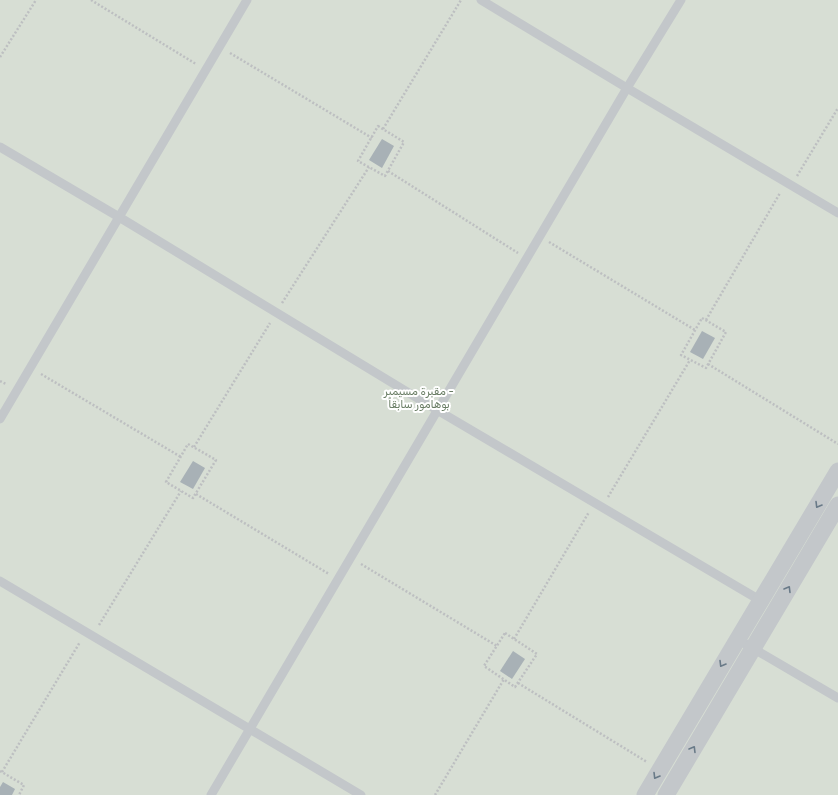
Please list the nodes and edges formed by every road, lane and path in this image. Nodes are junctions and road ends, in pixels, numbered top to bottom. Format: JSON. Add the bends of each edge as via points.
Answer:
{"nodes":[{"id":1,"x":36,"y":0,"type":"edge"},
{"id":2,"x":91,"y":0,"type":"edge"},
{"id":3,"x":247,"y":0,"type":"edge"},
{"id":4,"x":461,"y":0,"type":"edge"},
{"id":5,"x":482,"y":0,"type":"edge"},
{"id":6,"x":681,"y":0,"type":"edge"},
{"id":7,"x":220,"y":46,"type":"junction"},
{"id":8,"x":0,"y":57,"type":"edge"},
{"id":9,"x":206,"y":69,"type":"junction"},
{"id":10,"x":627,"y":88,"type":"junction"},
{"id":11,"x":838,"y":108,"type":"edge"},
{"id":12,"x":383,"y":129,"type":"junction"},
{"id":13,"x":372,"y":138,"type":"junction"},
{"id":14,"x":0,"y":147,"type":"edge"},
{"id":15,"x":369,"y":167,"type":"junction"},
{"id":16,"x":388,"y":171,"type":"junction"},
{"id":17,"x":788,"y":184,"type":"junction"},
{"id":18,"x":838,"y":213,"type":"edge"},
{"id":19,"x":118,"y":217,"type":"junction"},
{"id":20,"x":540,"y":236,"type":"junction"},
{"id":21,"x":527,"y":258,"type":"junction"},
{"id":22,"x":276,"y":313,"type":"junction"},
{"id":23,"x":706,"y":320,"type":"junction"},
{"id":24,"x":695,"y":330,"type":"junction"},
{"id":25,"x":690,"y":360,"type":"junction"},
{"id":26,"x":708,"y":364,"type":"junction"},
{"id":27,"x":30,"y":368,"type":"junction"},
{"id":28,"x":437,"y":410,"type":"junction"},
{"id":29,"x":0,"y":418,"type":"edge"},
{"id":30,"x":838,"y":444,"type":"edge"},
{"id":31,"x":194,"y":447,"type":"junction"},
{"id":32,"x":181,"y":457,"type":"junction"},
{"id":33,"x":838,"y":471,"type":"edge"},
{"id":34,"x":181,"y":491,"type":"junction"},
{"id":35,"x":196,"y":494,"type":"junction"},
{"id":36,"x":598,"y":505,"type":"junction"},
{"id":37,"x":838,"y":505,"type":"edge"},
{"id":38,"x":350,"y":558,"type":"junction"},
{"id":39,"x":338,"y":580,"type":"junction"},
{"id":40,"x":0,"y":581,"type":"edge"},
{"id":41,"x":760,"y":601,"type":"junction"},
{"id":42,"x":776,"y":610,"type":"junction"},
{"id":43,"x":89,"y":634,"type":"junction"},
{"id":44,"x":514,"y":639,"type":"junction"},
{"id":45,"x":737,"y":639,"type":"junction"},
{"id":46,"x":497,"y":646,"type":"junction"},
{"id":47,"x":753,"y":648,"type":"junction"},
{"id":48,"x":504,"y":679,"type":"junction"},
{"id":49,"x":518,"y":683,"type":"junction"},
{"id":50,"x":838,"y":698,"type":"edge"},
{"id":51,"x":250,"y":729,"type":"junction"},
{"id":52,"x":660,"y":769,"type":"junction"},
{"id":53,"x":1,"y":772,"type":"edge"},
{"id":54,"x":19,"y":795,"type":"edge"},
{"id":55,"x":211,"y":795,"type":"edge"},
{"id":56,"x":362,"y":795,"type":"edge"},
{"id":57,"x":435,"y":795,"type":"edge"},
{"id":58,"x":645,"y":795,"type":"edge"},
{"id":59,"x":666,"y":795,"type":"edge"}],
"edges":[{"from":1,"to":8,"type":"path"},
{"from":2,"to":9,"type":"path"},
{"from":3,"to":7,"type":"lane"},
{"from":4,"to":12,"type":"path"},
{"from":5,"to":10,"type":"lane"},
{"from":6,"to":10,"type":"lane"},
{"from":7,"to":9,"type":"lane"},
{"from":7,"to":13,"type":"path"},
{"from":9,"to":19,"type":"lane"},
{"from":10,"to":17,"type":"lane"},
{"from":10,"to":20,"type":"lane"},
{"from":11,"to":17,"type":"path"},
{"from":12,"to":13,"type":"path","via":[[378,126]]},
{"from":12,"to":16,"type":"path","via":[[404,142]]},
{"from":13,"to":15,"type":"path","via":[[358,161]]},
{"from":14,"to":19,"type":"lane"},
{"from":15,"to":16,"type":"path","via":[[385,176]]},
{"from":15,"to":22,"type":"path"},
{"from":16,"to":21,"type":"path"},
{"from":17,"to":18,"type":"lane"},
{"from":17,"to":23,"type":"path"},
{"from":19,"to":22,"type":"lane"},
{"from":19,"to":27,"type":"lane"},
{"from":20,"to":21,"type":"lane"},
{"from":20,"to":24,"type":"path"},
{"from":21,"to":28,"type":"lane"},
{"from":22,"to":28,"type":"lane"},
{"from":22,"to":31,"type":"path"},
{"from":23,"to":24,"type":"path","via":[[702,318]]},
{"from":23,"to":26,"type":"path","via":[[726,332]]},
{"from":24,"to":25,"type":"path","via":[[681,355]]},
{"from":25,"to":26,"type":"path","via":[[706,368]]},
{"from":25,"to":36,"type":"path"},
{"from":26,"to":30,"type":"path"},
{"from":27,"to":29,"type":"lane"},
{"from":27,"to":32,"type":"path"},
{"from":28,"to":36,"type":"lane"},
{"from":28,"to":38,"type":"lane"},
{"from":31,"to":32,"type":"path","via":[[188,444]]},
{"from":31,"to":35,"type":"path","via":[[216,460]]},
{"from":32,"to":34,"type":"path","via":[[166,482]]},
{"from":33,"to":41,"type":"street","one_way":true},
{"from":34,"to":35,"type":"path","via":[[193,498]]},
{"from":34,"to":43,"type":"path"},
{"from":35,"to":39,"type":"path"},
{"from":36,"to":41,"type":"lane"},
{"from":36,"to":44,"type":"path"},
{"from":42,"to":37,"type":"street","one_way":true},
{"from":38,"to":39,"type":"lane"},
{"from":38,"to":46,"type":"path"},
{"from":39,"to":51,"type":"lane"},
{"from":40,"to":43,"type":"lane"},
{"from":41,"to":42,"type":"lane"},
{"from":41,"to":45,"type":"street"},
{"from":42,"to":47,"type":"street"},
{"from":43,"to":51,"type":"lane"},
{"from":43,"to":53,"type":"path"},
{"from":44,"to":46,"type":"path","via":[[505,633]]},
{"from":44,"to":49,"type":"path","via":[[537,654]]},
{"from":45,"to":47,"type":"lane"},
{"from":45,"to":52,"type":"street","one_way":true},
{"from":46,"to":48,"type":"path","via":[[484,666]]},
{"from":47,"to":50,"type":"lane"},
{"from":59,"to":47,"type":"street","one_way":true},
{"from":48,"to":49,"type":"path","via":[[516,687]]},
{"from":48,"to":57,"type":"path"},
{"from":49,"to":52,"type":"path"},
{"from":51,"to":55,"type":"lane"},
{"from":51,"to":56,"type":"lane"},
{"from":52,"to":58,"type":"street","one_way":true},
{"from":53,"to":54,"type":"path","via":[[24,785]]}]}
